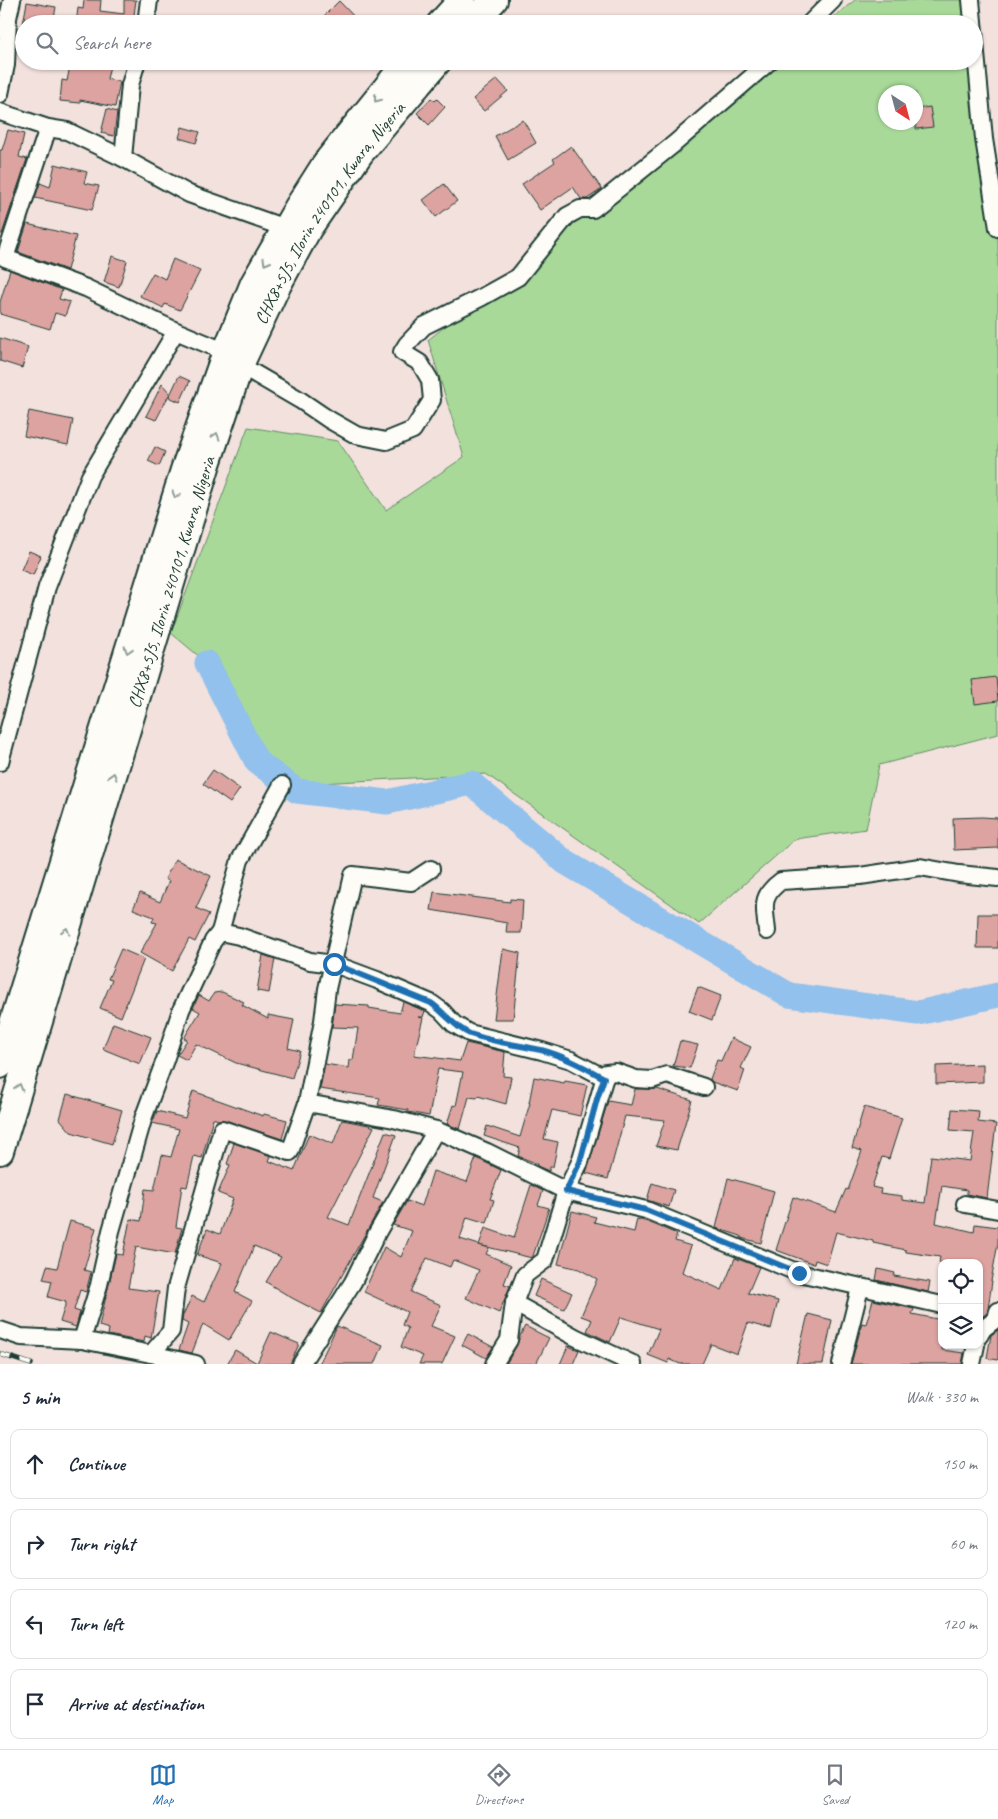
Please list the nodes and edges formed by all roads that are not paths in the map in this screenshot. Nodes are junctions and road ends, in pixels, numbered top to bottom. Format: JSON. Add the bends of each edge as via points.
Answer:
{"nodes":[{"id":1,"x":12,"y":0,"type":"edge"},
{"id":2,"x":150,"y":0,"type":"edge"},
{"id":3,"x":462,"y":0,"type":"edge"},
{"id":4,"x":494,"y":0,"type":"edge"},
{"id":5,"x":833,"y":0,"type":"edge"},
{"id":6,"x":971,"y":0,"type":"edge"},
{"id":7,"x":148,"y":15,"type":"edge"},
{"id":8,"x":448,"y":15,"type":"edge"},
{"id":9,"x":480,"y":15,"type":"edge"},
{"id":10,"x":817,"y":15,"type":"edge"},
{"id":11,"x":972,"y":15,"type":"edge"},
{"id":12,"x":134,"y":70,"type":"edge"},
{"id":13,"x":401,"y":70,"type":"edge"},
{"id":14,"x":430,"y":70,"type":"edge"},
{"id":15,"x":760,"y":70,"type":"edge"},
{"id":16,"x":978,"y":70,"type":"edge"},
{"id":17,"x":0,"y":94,"type":"edge"},
{"id":18,"x":0,"y":112,"type":"edge"},
{"id":19,"x":48,"y":128,"type":"junction"},
{"id":20,"x":122,"y":158,"type":"junction"},
{"id":21,"x":285,"y":228,"type":"junction"},
{"id":22,"x":998,"y":228,"type":"edge"},
{"id":23,"x":176,"y":331,"type":"junction"},
{"id":24,"x":233,"y":358,"type":"junction"},
{"id":25,"x":7,"y":709,"type":"edge"},
{"id":26,"x":0,"y":762,"type":"edge"},
{"id":27,"x":282,"y":786,"type":"dead end"},
{"id":28,"x":431,"y":869,"type":"dead end"},
{"id":29,"x":998,"y":878,"type":"edge"},
{"id":30,"x":767,"y":931,"type":"dead end"},
{"id":31,"x":220,"y":932,"type":"junction"},
{"id":32,"x":334,"y":964,"type":"junction"},
{"id":33,"x":0,"y":1065,"type":"edge"},
{"id":34,"x":604,"y":1078,"type":"junction"},
{"id":35,"x":704,"y":1087,"type":"dead end"},
{"id":36,"x":307,"y":1103,"type":"junction"},
{"id":37,"x":436,"y":1130,"type":"junction"},
{"id":38,"x":0,"y":1150,"type":"edge"},
{"id":39,"x":566,"y":1191,"type":"junction"},
{"id":40,"x":965,"y":1204,"type":"dead end"},
{"id":41,"x":998,"y":1210,"type":"edge"},
{"id":42,"x":860,"y":1288,"type":"junction"},
{"id":43,"x":514,"y":1303,"type":"junction"},
{"id":44,"x":938,"y":1304,"type":"edge"},
{"id":45,"x":983,"y":1314,"type":"edge"},
{"id":46,"x":997,"y":1316,"type":"edge"},
{"id":47,"x":983,"y":1329,"type":"edge"},
{"id":48,"x":0,"y":1330,"type":"edge"},
{"id":49,"x":82,"y":1340,"type":"junction"},
{"id":50,"x":975,"y":1349,"type":"edge"},
{"id":51,"x":151,"y":1354,"type":"junction"},
{"id":52,"x":196,"y":1364,"type":"edge"},
{"id":53,"x":301,"y":1364,"type":"edge"},
{"id":54,"x":494,"y":1364,"type":"edge"},
{"id":55,"x":633,"y":1364,"type":"edge"},
{"id":56,"x":841,"y":1364,"type":"edge"},
{"id":57,"x":972,"y":1364,"type":"edge"}],
"edges":[{"from":1,"to":17,"type":"street"},
{"from":2,"to":7,"type":"street"},
{"from":3,"to":8,"type":"main road"},
{"from":4,"to":9,"type":"main road"},
{"from":5,"to":10,"type":"street"},
{"from":6,"to":11,"type":"street"},
{"from":12,"to":20,"type":"street"},
{"from":13,"to":21,"type":"main road","name":"CHX8+5J5, Ilorin 240101, Kwara, Nigeria","one_way":true,"via":[[326,163]]},
{"from":14,"to":24,"type":"main road","name":"CHX8+5J5, Ilorin 240101, Kwara, Nigeria","via":[[361,152],[308,229]]},
{"from":15,"to":24,"type":"street","via":[[593,209],[580,209],[567,216],[518,277],[424,326],[402,352],[420,363],[430,380],[432,400],[413,430],[386,441],[356,435]]},
{"from":16,"to":22,"type":"street"},
{"from":18,"to":19,"type":"street"},
{"from":19,"to":20,"type":"street","via":[[67,131]]},
{"from":19,"to":23,"type":"street","via":[[5,258],[86,288]]},
{"from":20,"to":21,"type":"street","via":[[189,194]]},
{"from":21,"to":24,"type":"main road","name":"CHX8+5J5, Ilorin 240101, Kwara, Nigeria","one_way":true,"via":[[254,283]]},
{"from":23,"to":24,"type":"street"},
{"from":23,"to":25,"type":"street","via":[[90,476],[47,587],[28,653]]},
{"from":24,"to":33,"type":"main road","name":"CHX8+5J5, Ilorin 240101, Kwara, Nigeria","one_way":true,"via":[[184,470]]},
{"from":38,"to":24,"type":"main road","name":"CHX8+5J5, Ilorin 240101, Kwara, Nigeria","one_way":true,"via":[[206,467]]},
{"from":25,"to":26,"type":"street"},
{"from":27,"to":31,"type":"street","via":[[240,860]]},
{"from":28,"to":32,"type":"street","via":[[411,882],[353,875]]},
{"from":29,"to":30,"type":"street","via":[[920,867],[860,876],[781,881],[771,888],[764,901]]},
{"from":31,"to":32,"type":"street","via":[[310,961]]},
{"from":31,"to":49,"type":"street","via":[[181,1010],[144,1116]]},
{"from":32,"to":34,"type":"street","via":[[431,1003],[469,1033],[564,1058]]},
{"from":32,"to":36,"type":"street"},
{"from":34,"to":35,"type":"street","via":[[606,1073],[616,1072],[644,1080],[666,1076]]},
{"from":34,"to":39,"type":"street","via":[[580,1162]]},
{"from":36,"to":37,"type":"street"},
{"from":36,"to":51,"type":"street","via":[[290,1152],[222,1129],[176,1288],[171,1331]]},
{"from":37,"to":39,"type":"street"},
{"from":37,"to":53,"type":"street","via":[[353,1282]]},
{"from":39,"to":42,"type":"street","via":[[646,1210],[799,1273]]},
{"from":39,"to":43,"type":"street","via":[[544,1260],[525,1276]]},
{"from":40,"to":41,"type":"street"},
{"from":42,"to":44,"type":"street"},
{"from":42,"to":56,"type":"street"},
{"from":43,"to":54,"type":"street","via":[[509,1340]]},
{"from":43,"to":55,"type":"street"},
{"from":45,"to":46,"type":"street"},
{"from":46,"to":47,"type":"street"},
{"from":48,"to":49,"type":"street","via":[[21,1337]]},
{"from":49,"to":51,"type":"street"},
{"from":50,"to":57,"type":"street"},
{"from":51,"to":52,"type":"street"}]}
